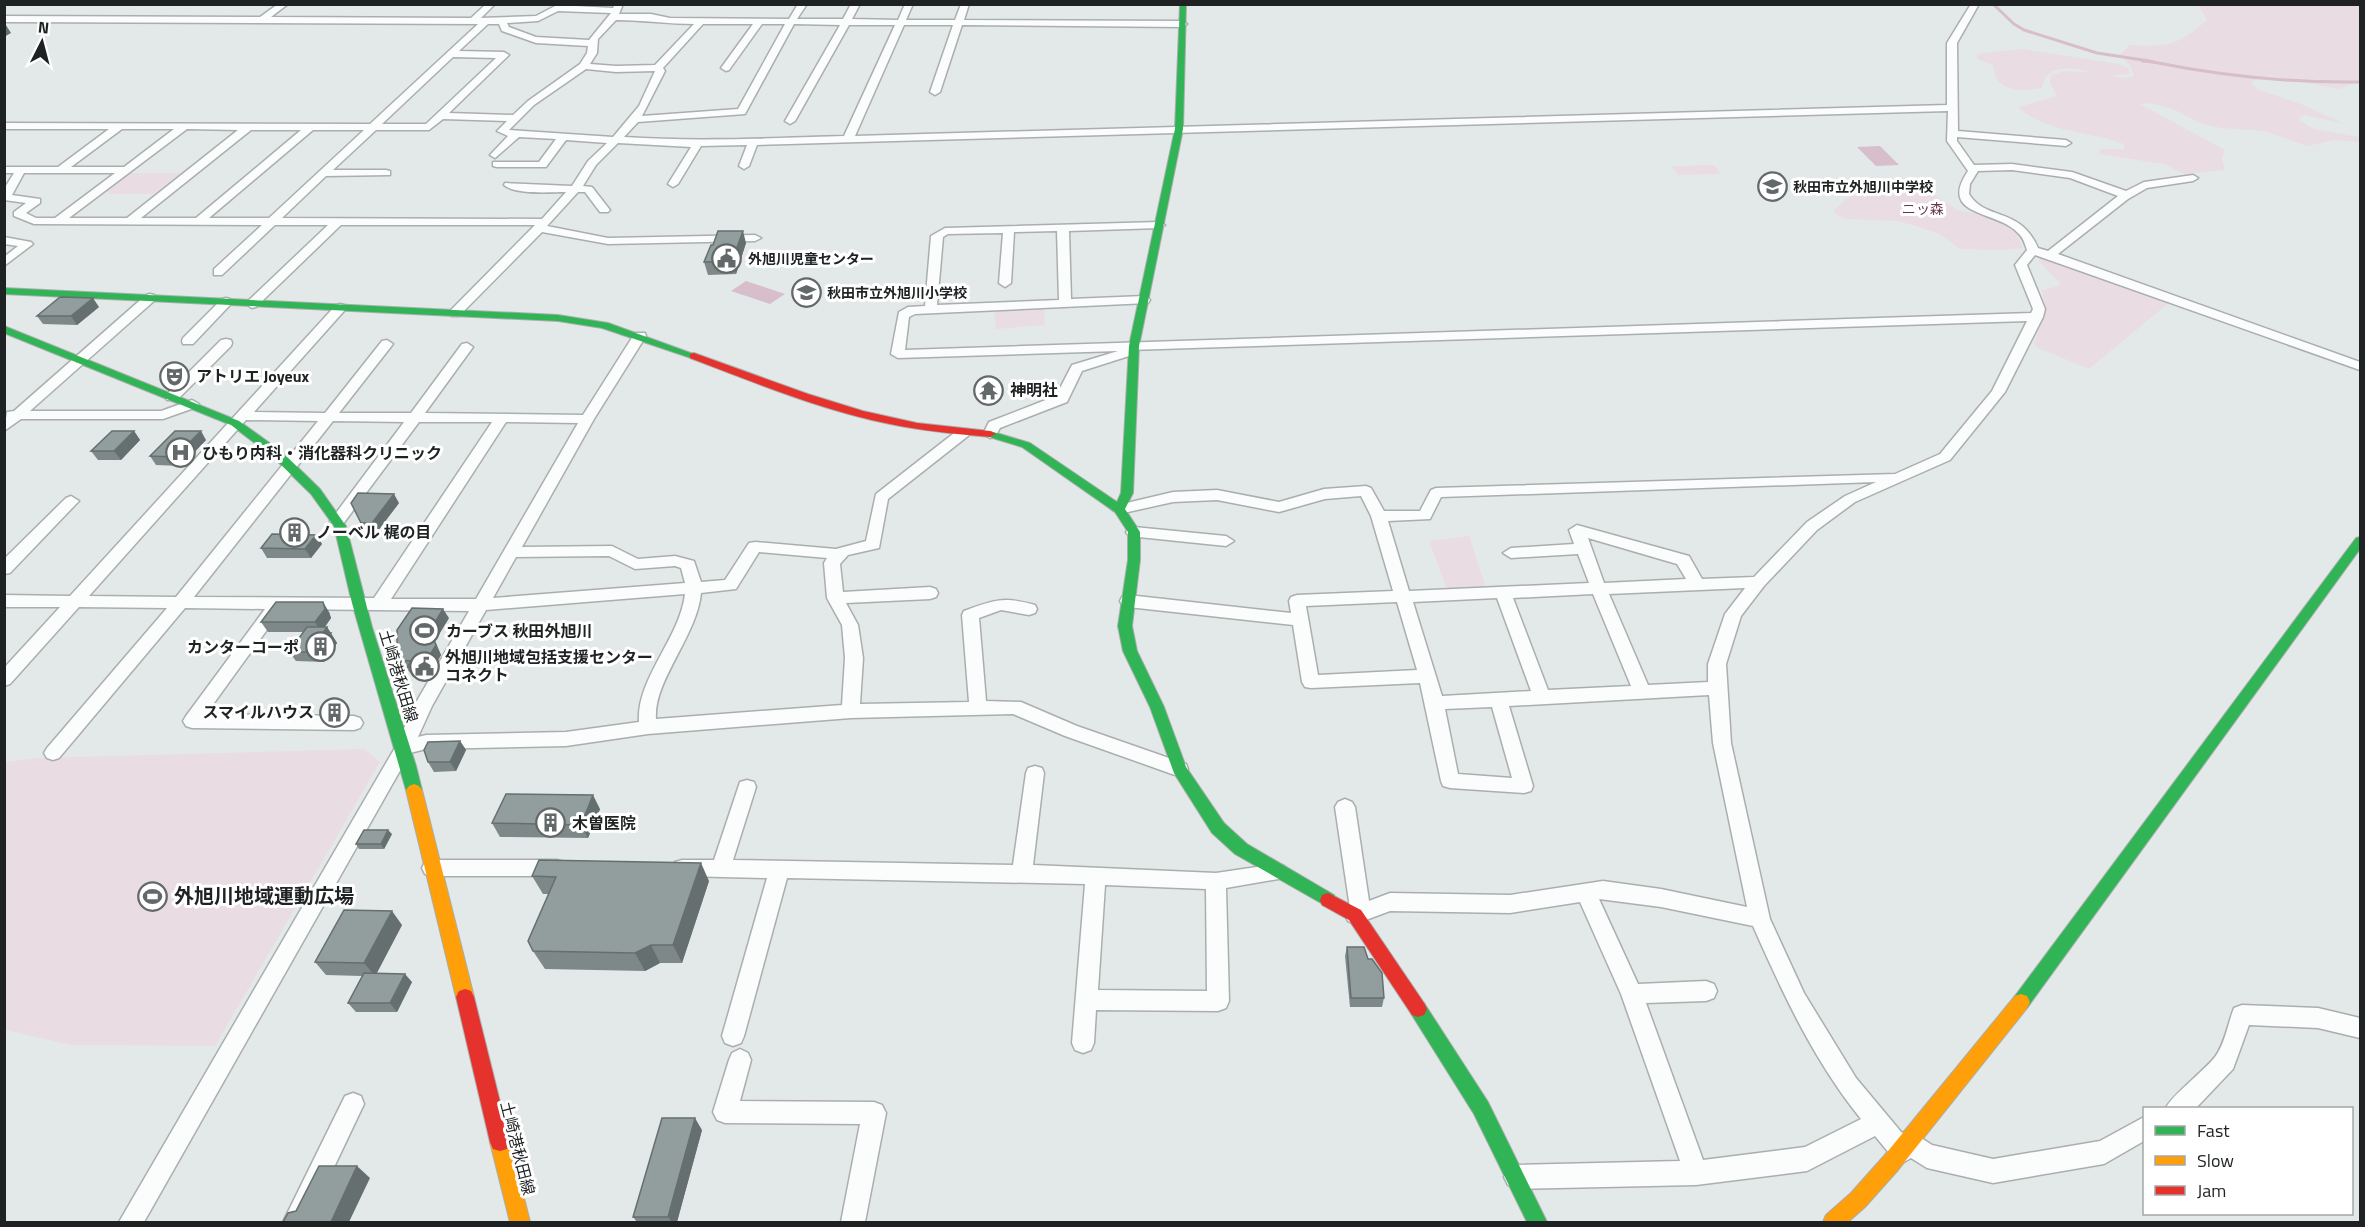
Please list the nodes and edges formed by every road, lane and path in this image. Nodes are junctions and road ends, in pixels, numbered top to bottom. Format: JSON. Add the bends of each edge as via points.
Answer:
{"nodes":[{"id":1,"x":284,"y":4,"type":"edge"},
{"id":2,"x":491,"y":4,"type":"edge"},
{"id":3,"x":803,"y":4,"type":"edge"},
{"id":4,"x":856,"y":4,"type":"edge"},
{"id":5,"x":909,"y":4,"type":"edge"},
{"id":6,"x":964,"y":4,"type":"edge"},
{"id":7,"x":1182,"y":4,"type":"edge"},
{"id":8,"x":1975,"y":4,"type":"edge"},
{"id":9,"x":616,"y":11,"type":"edge"},
{"id":10,"x":4,"y":19,"type":"edge"},
{"id":11,"x":262,"y":20,"type":"junction"},
{"id":12,"x":473,"y":21,"type":"junction"},
{"id":13,"x":486,"y":21,"type":"junction"},
{"id":14,"x":502,"y":21,"type":"junction"},
{"id":15,"x":702,"y":21,"type":"junction"},
{"id":16,"x":759,"y":22,"type":"junction"},
{"id":17,"x":793,"y":22,"type":"junction"},
{"id":18,"x":847,"y":22,"type":"junction"},
{"id":19,"x":900,"y":22,"type":"junction"},
{"id":20,"x":958,"y":22,"type":"junction"},
{"id":21,"x":1183,"y":24,"type":"junction"},
{"id":22,"x":592,"y":43,"type":"junction"},
{"id":23,"x":451,"y":54,"type":"junction"},
{"id":24,"x":584,"y":66,"type":"junction"},
{"id":25,"x":658,"y":68,"type":"junction"},
{"id":26,"x":726,"y":68,"type":"dead end"},
{"id":27,"x":935,"y":92,"type":"dead end"},
{"id":28,"x":1952,"y":108,"type":"junction"},
{"id":29,"x":441,"y":116,"type":"junction"},
{"id":30,"x":517,"y":118,"type":"junction"},
{"id":31,"x":635,"y":119,"type":"junction"},
{"id":32,"x":790,"y":121,"type":"dead end"},
{"id":33,"x":4,"y":126,"type":"edge"},
{"id":34,"x":119,"y":127,"type":"junction"},
{"id":35,"x":184,"y":127,"type":"junction"},
{"id":36,"x":248,"y":127,"type":"junction"},
{"id":37,"x":309,"y":128,"type":"junction"},
{"id":38,"x":372,"y":128,"type":"junction"},
{"id":39,"x":1179,"y":129,"type":"junction"},
{"id":40,"x":1952,"y":133,"type":"junction"},
{"id":41,"x":516,"y":134,"type":"junction"},
{"id":42,"x":563,"y":137,"type":"junction"},
{"id":43,"x":848,"y":139,"type":"junction"},
{"id":44,"x":754,"y":140,"type":"junction"},
{"id":45,"x":616,"y":141,"type":"junction"},
{"id":46,"x":698,"y":143,"type":"junction"},
{"id":47,"x":2066,"y":143,"type":"dead end"},
{"id":48,"x":744,"y":166,"type":"dead end"},
{"id":49,"x":1971,"y":168,"type":"junction"},
{"id":50,"x":4,"y":170,"type":"edge"},
{"id":51,"x":21,"y":170,"type":"junction"},
{"id":52,"x":60,"y":170,"type":"junction"},
{"id":53,"x":126,"y":170,"type":"junction"},
{"id":54,"x":323,"y":173,"type":"junction"},
{"id":55,"x":386,"y":173,"type":"dead end"},
{"id":56,"x":2193,"y":178,"type":"dead end"},
{"id":57,"x":673,"y":184,"type":"dead end"},
{"id":58,"x":508,"y":185,"type":"dead end"},
{"id":59,"x":576,"y":188,"type":"junction"},
{"id":60,"x":2126,"y":195,"type":"junction"},
{"id":61,"x":604,"y":210,"type":"dead end"},
{"id":62,"x":59,"y":220,"type":"junction"},
{"id":63,"x":131,"y":220,"type":"junction"},
{"id":64,"x":200,"y":220,"type":"junction"},
{"id":65,"x":272,"y":221,"type":"junction"},
{"id":66,"x":339,"y":221,"type":"junction"},
{"id":67,"x":542,"y":225,"type":"junction"},
{"id":68,"x":1159,"y":225,"type":"junction"},
{"id":69,"x":1062,"y":228,"type":"junction"},
{"id":70,"x":1009,"y":229,"type":"junction"},
{"id":71,"x":16,"y":231,"type":"edge"},
{"id":72,"x":755,"y":238,"type":"dead end"},
{"id":73,"x":2032,"y":250,"type":"junction"},
{"id":74,"x":2050,"y":255,"type":"junction"},
{"id":75,"x":4,"y":263,"type":"edge"},
{"id":76,"x":218,"y":272,"type":"dead end"},
{"id":77,"x":1005,"y":283,"type":"dead end"},
{"id":78,"x":4,"y":291,"type":"edge"},
{"id":79,"x":150,"y":298,"type":"junction"},
{"id":80,"x":1144,"y":300,"type":"junction"},
{"id":81,"x":226,"y":302,"type":"junction"},
{"id":82,"x":1065,"y":303,"type":"junction"},
{"id":83,"x":252,"y":304,"type":"junction"},
{"id":84,"x":340,"y":308,"type":"junction"},
{"id":85,"x":931,"y":308,"type":"junction"},
{"id":86,"x":455,"y":313,"type":"junction"},
{"id":87,"x":2037,"y":317,"type":"junction"},
{"id":88,"x":4,"y":329,"type":"edge"},
{"id":89,"x":640,"y":336,"type":"junction"},
{"id":90,"x":188,"y":341,"type":"dead end"},
{"id":91,"x":226,"y":343,"type":"dead end"},
{"id":92,"x":387,"y":344,"type":"dead end"},
{"id":93,"x":467,"y":347,"type":"dead end"},
{"id":94,"x":1133,"y":349,"type":"junction"},
{"id":95,"x":78,"y":360,"type":"junction"},
{"id":96,"x":2361,"y":366,"type":"edge"},
{"id":97,"x":172,"y":397,"type":"junction"},
{"id":98,"x":192,"y":404,"type":"junction"},
{"id":99,"x":11,"y":415,"type":"edge"},
{"id":100,"x":327,"y":418,"type":"junction"},
{"id":101,"x":415,"y":419,"type":"junction"},
{"id":102,"x":501,"y":419,"type":"junction"},
{"id":103,"x":587,"y":419,"type":"junction"},
{"id":104,"x":240,"y":420,"type":"junction"},
{"id":105,"x":4,"y":427,"type":"edge"},
{"id":106,"x":963,"y":433,"type":"junction"},
{"id":107,"x":990,"y":434,"type":"junction"},
{"id":108,"x":290,"y":464,"type":"junction"},
{"id":109,"x":1898,"y":476,"type":"junction"},
{"id":110,"x":71,"y":501,"type":"dead end"},
{"id":111,"x":1119,"y":508,"type":"junction"},
{"id":112,"x":1379,"y":516,"type":"junction"},
{"id":113,"x":338,"y":520,"type":"junction"},
{"id":114,"x":1134,"y":532,"type":"junction"},
{"id":115,"x":1226,"y":541,"type":"dead end"},
{"id":116,"x":2361,"y":541,"type":"edge"},
{"id":117,"x":1584,"y":548,"type":"junction"},
{"id":118,"x":512,"y":552,"type":"junction"},
{"id":119,"x":1510,"y":553,"type":"dead end"},
{"id":120,"x":840,"y":554,"type":"junction"},
{"id":121,"x":4,"y":569,"type":"edge"},
{"id":122,"x":1758,"y":582,"type":"junction"},
{"id":123,"x":1697,"y":585,"type":"junction"},
{"id":124,"x":695,"y":589,"type":"junction"},
{"id":125,"x":1599,"y":590,"type":"junction"},
{"id":126,"x":930,"y":593,"type":"dead end"},
{"id":127,"x":1504,"y":594,"type":"junction"},
{"id":128,"x":835,"y":597,"type":"junction"},
{"id":129,"x":1406,"y":598,"type":"junction"},
{"id":130,"x":4,"y":601,"type":"edge"},
{"id":131,"x":1128,"y":601,"type":"junction"},
{"id":132,"x":77,"y":602,"type":"junction"},
{"id":133,"x":180,"y":603,"type":"junction"},
{"id":134,"x":277,"y":603,"type":"junction"},
{"id":135,"x":359,"y":604,"type":"junction"},
{"id":136,"x":379,"y":604,"type":"junction"},
{"id":137,"x":482,"y":605,"type":"junction"},
{"id":138,"x":1029,"y":609,"type":"dead end"},
{"id":139,"x":1300,"y":620,"type":"junction"},
{"id":140,"x":1428,"y":676,"type":"junction"},
{"id":141,"x":4,"y":680,"type":"edge"},
{"id":142,"x":1717,"y":688,"type":"junction"},
{"id":143,"x":1642,"y":692,"type":"junction"},
{"id":144,"x":1542,"y":698,"type":"junction"},
{"id":145,"x":1499,"y":700,"type":"junction"},
{"id":146,"x":1435,"y":703,"type":"junction"},
{"id":147,"x":978,"y":708,"type":"junction"},
{"id":148,"x":851,"y":711,"type":"junction"},
{"id":149,"x":354,"y":723,"type":"dead end"},
{"id":150,"x":648,"y":728,"type":"junction"},
{"id":151,"x":404,"y":748,"type":"junction"},
{"id":152,"x":53,"y":753,"type":"dead end"},
{"id":153,"x":1179,"y":770,"type":"junction"},
{"id":154,"x":1035,"y":773,"type":"dead end"},
{"id":155,"x":747,"y":787,"type":"dead end"},
{"id":156,"x":1345,"y":807,"type":"dead end"},
{"id":157,"x":432,"y":868,"type":"junction"},
{"id":158,"x":571,"y":868,"type":"edge"},
{"id":159,"x":663,"y":868,"type":"edge"},
{"id":160,"x":721,"y":868,"type":"junction"},
{"id":161,"x":779,"y":868,"type":"junction"},
{"id":162,"x":1277,"y":872,"type":"junction"},
{"id":163,"x":1022,"y":873,"type":"junction"},
{"id":164,"x":1096,"y":876,"type":"junction"},
{"id":165,"x":1216,"y":880,"type":"junction"},
{"id":166,"x":1586,"y":893,"type":"junction"},
{"id":167,"x":1358,"y":914,"type":"junction"},
{"id":168,"x":1760,"y":919,"type":"junction"},
{"id":169,"x":1706,"y":991,"type":"dead end"},
{"id":170,"x":1632,"y":994,"type":"junction"},
{"id":171,"x":1087,"y":1000,"type":"junction"},
{"id":172,"x":2361,"y":1028,"type":"edge"},
{"id":173,"x":733,"y":1036,"type":"dead end"},
{"id":174,"x":1083,"y":1043,"type":"dead end"},
{"id":175,"x":740,"y":1060,"type":"dead end"},
{"id":176,"x":353,"y":1104,"type":"dead end"},
{"id":177,"x":2178,"y":1107,"type":"edge"},
{"id":178,"x":1877,"y":1123,"type":"junction"},
{"id":179,"x":2143,"y":1129,"type":"edge"},
{"id":180,"x":1906,"y":1146,"type":"junction"},
{"id":181,"x":1696,"y":1173,"type":"junction"},
{"id":182,"x":1516,"y":1177,"type":"junction"},
{"id":183,"x":131,"y":1222,"type":"edge"},
{"id":184,"x":295,"y":1222,"type":"edge"},
{"id":185,"x":520,"y":1222,"type":"edge"},
{"id":186,"x":853,"y":1222,"type":"edge"},
{"id":187,"x":1537,"y":1222,"type":"edge"},
{"id":188,"x":1833,"y":1222,"type":"edge"}],
"edges":[{"from":1,"to":11,"type":"street"},
{"from":2,"to":12,"type":"street"},
{"from":3,"to":17,"type":"street"},
{"from":4,"to":18,"type":"street"},
{"from":5,"to":19,"type":"street"},
{"from":6,"to":20,"type":"street"},
{"from":7,"to":21,"type":"street"},
{"from":8,"to":28,"type":"street","via":[[1952,43]]},
{"from":9,"to":14,"type":"street","via":[[556,8],[538,18]]},
{"from":9,"to":15,"type":"street","via":[[670,21]]},
{"from":9,"to":22,"type":"street"},
{"from":10,"to":11,"type":"street"},
{"from":11,"to":12,"type":"street"},
{"from":12,"to":13,"type":"street"},
{"from":13,"to":14,"type":"street"},
{"from":13,"to":23,"type":"street"},
{"from":14,"to":22,"type":"street","via":[[505,29],[512,32],[555,43]]},
{"from":15,"to":16,"type":"street"},
{"from":15,"to":25,"type":"street"},
{"from":16,"to":17,"type":"street"},
{"from":16,"to":26,"type":"street"},
{"from":17,"to":18,"type":"street"},
{"from":17,"to":31,"type":"street","via":[[741,112]]},
{"from":18,"to":19,"type":"street"},
{"from":18,"to":32,"type":"street"},
{"from":19,"to":20,"type":"street"},
{"from":19,"to":43,"type":"street"},
{"from":20,"to":21,"type":"street"},
{"from":20,"to":27,"type":"street"},
{"from":21,"to":39,"type":"street"},
{"from":22,"to":24,"type":"street","via":[[592,53]]},
{"from":23,"to":29,"type":"street","via":[[504,55]]},
{"from":23,"to":38,"type":"street"},
{"from":24,"to":25,"type":"street"},
{"from":24,"to":30,"type":"street","via":[[531,103]]},
{"from":25,"to":31,"type":"street","via":[[659,78]]},
{"from":28,"to":39,"type":"street"},
{"from":28,"to":40,"type":"street"},
{"from":29,"to":30,"type":"street"},
{"from":29,"to":38,"type":"street","via":[[429,127]]},
{"from":30,"to":41,"type":"street","via":[[502,131]]},
{"from":31,"to":45,"type":"street"},
{"from":33,"to":34,"type":"street"},
{"from":34,"to":35,"type":"street"},
{"from":34,"to":52,"type":"street"},
{"from":35,"to":36,"type":"street"},
{"from":35,"to":53,"type":"street"},
{"from":36,"to":37,"type":"street"},
{"from":36,"to":63,"type":"street"},
{"from":37,"to":38,"type":"street"},
{"from":37,"to":64,"type":"street"},
{"from":38,"to":54,"type":"street"},
{"from":39,"to":43,"type":"street"},
{"from":39,"to":68,"type":"street"},
{"from":40,"to":47,"type":"street"},
{"from":40,"to":49,"type":"street","via":[[1952,141]]},
{"from":41,"to":42,"type":"street"},
{"from":41,"to":42,"type":"street","via":[[496,160],[542,165]]},
{"from":42,"to":45,"type":"street"},
{"from":43,"to":44,"type":"street"},
{"from":44,"to":46,"type":"street"},
{"from":44,"to":48,"type":"street"},
{"from":45,"to":46,"type":"street"},
{"from":45,"to":59,"type":"street","via":[[592,163]]},
{"from":46,"to":57,"type":"street"},
{"from":49,"to":60,"type":"street","via":[[2012,167],[2072,175]]},
{"from":49,"to":73,"type":"street","via":[[1962,191],[1966,200],[2021,228]]},
{"from":50,"to":51,"type":"street"},
{"from":51,"to":52,"type":"street"},
{"from":51,"to":71,"type":"street","via":[[5,197],[36,201],[18,214]]},
{"from":52,"to":53,"type":"street"},
{"from":53,"to":62,"type":"street"},
{"from":54,"to":55,"type":"street"},
{"from":54,"to":65,"type":"street"},
{"from":56,"to":60,"type":"street","via":[[2144,185]]},
{"from":58,"to":59,"type":"street"},
{"from":59,"to":61,"type":"street","via":[[588,189]]},
{"from":59,"to":67,"type":"street"},
{"from":60,"to":74,"type":"street"},
{"from":62,"to":63,"type":"street"},
{"from":62,"to":71,"type":"street"},
{"from":63,"to":64,"type":"street"},
{"from":64,"to":65,"type":"street"},
{"from":65,"to":66,"type":"street"},
{"from":65,"to":76,"type":"street"},
{"from":66,"to":67,"type":"street"},
{"from":66,"to":83,"type":"street"},
{"from":67,"to":72,"type":"street","via":[[608,241]]},
{"from":67,"to":86,"type":"street"},
{"from":68,"to":69,"type":"street"},
{"from":68,"to":80,"type":"street"},
{"from":69,"to":70,"type":"street"},
{"from":69,"to":82,"type":"street"},
{"from":70,"to":77,"type":"street"},
{"from":70,"to":85,"type":"street","via":[[945,231],[937,236]]},
{"from":71,"to":75,"type":"street","via":[[27,244]]},
{"from":73,"to":74,"type":"street"},
{"from":73,"to":87,"type":"street","via":[[2021,265],[2039,309]]},
{"from":74,"to":96,"type":"street"},
{"from":78,"to":79,"type":"street"},
{"from":79,"to":81,"type":"street"},
{"from":79,"to":95,"type":"street"},
{"from":80,"to":82,"type":"street"},
{"from":80,"to":94,"type":"street"},
{"from":81,"to":83,"type":"street"},
{"from":81,"to":90,"type":"street"},
{"from":82,"to":85,"type":"street"},
{"from":83,"to":84,"type":"street"},
{"from":84,"to":86,"type":"street"},
{"from":84,"to":104,"type":"street"},
{"from":85,"to":94,"type":"street","via":[[903,315],[898,354]]},
{"from":86,"to":89,"type":"street","via":[[558,318],[604,325]]},
{"from":87,"to":94,"type":"street"},
{"from":87,"to":109,"type":"street","via":[[1998,392],[1945,457]]},
{"from":88,"to":95,"type":"street","name":"土崎港秋田線"},
{"from":89,"to":103,"type":"street"},
{"from":89,"to":106,"type":"street","via":[[789,392],[917,426]]},
{"from":91,"to":97,"type":"street"},
{"from":92,"to":100,"type":"street"},
{"from":93,"to":101,"type":"street"},
{"from":94,"to":107,"type":"street","via":[[1077,368],[1062,399],[994,425]]},
{"from":94,"to":111,"type":"street","via":[[1126,493]]},
{"from":95,"to":97,"type":"street","name":"土崎港秋田線"},
{"from":95,"to":99,"type":"street"},
{"from":97,"to":98,"type":"street","name":"土崎港秋田線"},
{"from":98,"to":99,"type":"street","via":[[163,415]]},
{"from":98,"to":104,"type":"street","name":"土崎港秋田線"},
{"from":99,"to":105,"type":"street"},
{"from":100,"to":101,"type":"street"},
{"from":100,"to":104,"type":"street"},
{"from":100,"to":108,"type":"street"},
{"from":101,"to":102,"type":"street"},
{"from":101,"to":113,"type":"street"},
{"from":102,"to":103,"type":"street"},
{"from":102,"to":136,"type":"street"},
{"from":103,"to":118,"type":"street"},
{"from":104,"to":108,"type":"street","name":"土崎港秋田線"},
{"from":104,"to":132,"type":"street"},
{"from":106,"to":107,"type":"street"},
{"from":106,"to":120,"type":"street","via":[[882,497],[873,544]]},
{"from":107,"to":111,"type":"street","via":[[1026,445]]},
{"from":108,"to":113,"type":"street","name":"土崎港秋田線"},
{"from":108,"to":133,"type":"street"},
{"from":109,"to":112,"type":"street","via":[[1436,493],[1425,516]]},
{"from":109,"to":122,"type":"street","via":[[1850,499],[1812,526]]},
{"from":110,"to":121,"type":"street"},
{"from":111,"to":112,"type":"street","via":[[1173,497],[1217,495],[1279,507],[1324,494],[1366,491]]},
{"from":111,"to":114,"type":"street"},
{"from":112,"to":129,"type":"street"},
{"from":113,"to":135,"type":"street","name":"土崎港秋田線"},
{"from":114,"to":115,"type":"street"},
{"from":114,"to":131,"type":"street"},
{"from":116,"to":180,"type":"street","via":[[2290,633],[2031,993]]},
{"from":117,"to":119,"type":"street"},
{"from":117,"to":123,"type":"street","via":[[1577,530],[1683,560]]},
{"from":117,"to":125,"type":"street"},
{"from":118,"to":124,"type":"street","via":[[612,552],[635,564],[675,561],[688,565]]},
{"from":118,"to":137,"type":"street"},
{"from":120,"to":124,"type":"street","via":[[755,547],[729,585]]},
{"from":120,"to":128,"type":"street","via":[[832,563]]},
{"from":122,"to":123,"type":"street"},
{"from":122,"to":142,"type":"street","via":[[1733,614],[1717,664]]},
{"from":123,"to":125,"type":"street"},
{"from":124,"to":137,"type":"street"},
{"from":124,"to":150,"type":"street","via":[[652,696],[645,720]]},
{"from":125,"to":127,"type":"street"},
{"from":125,"to":143,"type":"street"},
{"from":126,"to":128,"type":"street"},
{"from":127,"to":129,"type":"street"},
{"from":127,"to":144,"type":"street"},
{"from":128,"to":148,"type":"street","via":[[850,625],[854,658]]},
{"from":129,"to":139,"type":"street","via":[[1297,601]]},
{"from":129,"to":140,"type":"street"},
{"from":130,"to":132,"type":"street"},
{"from":131,"to":139,"type":"street"},
{"from":131,"to":153,"type":"street","via":[[1125,626],[1130,651]]},
{"from":132,"to":133,"type":"street"},
{"from":132,"to":141,"type":"street"},
{"from":133,"to":134,"type":"street"},
{"from":133,"to":152,"type":"street"},
{"from":134,"to":135,"type":"street"},
{"from":134,"to":149,"type":"street","via":[[192,721]]},
{"from":135,"to":136,"type":"street"},
{"from":135,"to":151,"type":"street","name":"土崎港秋田線"},
{"from":136,"to":137,"type":"street"},
{"from":137,"to":151,"type":"street","via":[[423,706]]},
{"from":138,"to":147,"type":"street","via":[[1000,604],[969,615]]},
{"from":139,"to":140,"type":"street","via":[[1311,682]]},
{"from":140,"to":146,"type":"street"},
{"from":142,"to":143,"type":"street"},
{"from":142,"to":168,"type":"street","via":[[1722,743]]},
{"from":143,"to":144,"type":"street"},
{"from":144,"to":145,"type":"street"},
{"from":145,"to":146,"type":"street"},
{"from":145,"to":146,"type":"street","via":[[1524,786],[1450,781]]},
{"from":147,"to":148,"type":"street"},
{"from":147,"to":153,"type":"street","via":[[1014,707]]},
{"from":148,"to":150,"type":"street"},
{"from":150,"to":151,"type":"street","via":[[566,739],[426,742]]},
{"from":151,"to":157,"type":"street","name":"土崎港秋田線"},
{"from":151,"to":183,"type":"street"},
{"from":153,"to":162,"type":"street","via":[[1218,828],[1241,849]]},
{"from":154,"to":163,"type":"street"},
{"from":155,"to":160,"type":"street"},
{"from":156,"to":167,"type":"street"},
{"from":157,"to":158,"type":"street"},
{"from":157,"to":185,"type":"street","name":"土崎港秋田線"},
{"from":159,"to":160,"type":"street"},
{"from":160,"to":161,"type":"street"},
{"from":161,"to":163,"type":"street"},
{"from":161,"to":173,"type":"street"},
{"from":162,"to":165,"type":"street"},
{"from":162,"to":167,"type":"street"},
{"from":163,"to":164,"type":"street"},
{"from":164,"to":165,"type":"street"},
{"from":164,"to":171,"type":"street"},
{"from":165,"to":171,"type":"street","via":[[1218,1001]]},
{"from":166,"to":167,"type":"street","via":[[1510,904],[1389,903]]},
{"from":166,"to":168,"type":"street","via":[[1604,890],[1661,898]]},
{"from":166,"to":170,"type":"street"},
{"from":167,"to":182,"type":"street","via":[[1481,1108]]},
{"from":168,"to":178,"type":"street","via":[[1796,1000],[1848,1086]]},
{"from":169,"to":170,"type":"street"},
{"from":170,"to":181,"type":"street"},
{"from":171,"to":174,"type":"street"},
{"from":172,"to":177,"type":"street","via":[[2318,1018],[2242,1015],[2225,1062]]},
{"from":175,"to":186,"type":"street","via":[[725,1112],[874,1113]]},
{"from":176,"to":184,"type":"street"},
{"from":178,"to":180,"type":"street"},
{"from":178,"to":181,"type":"street","via":[[1807,1159]]},
{"from":179,"to":180,"type":"street","via":[[2104,1152],[1993,1171]]},
{"from":180,"to":188,"type":"street","via":[[1848,1212]]},
{"from":181,"to":182,"type":"street"},
{"from":182,"to":187,"type":"street"}]}
